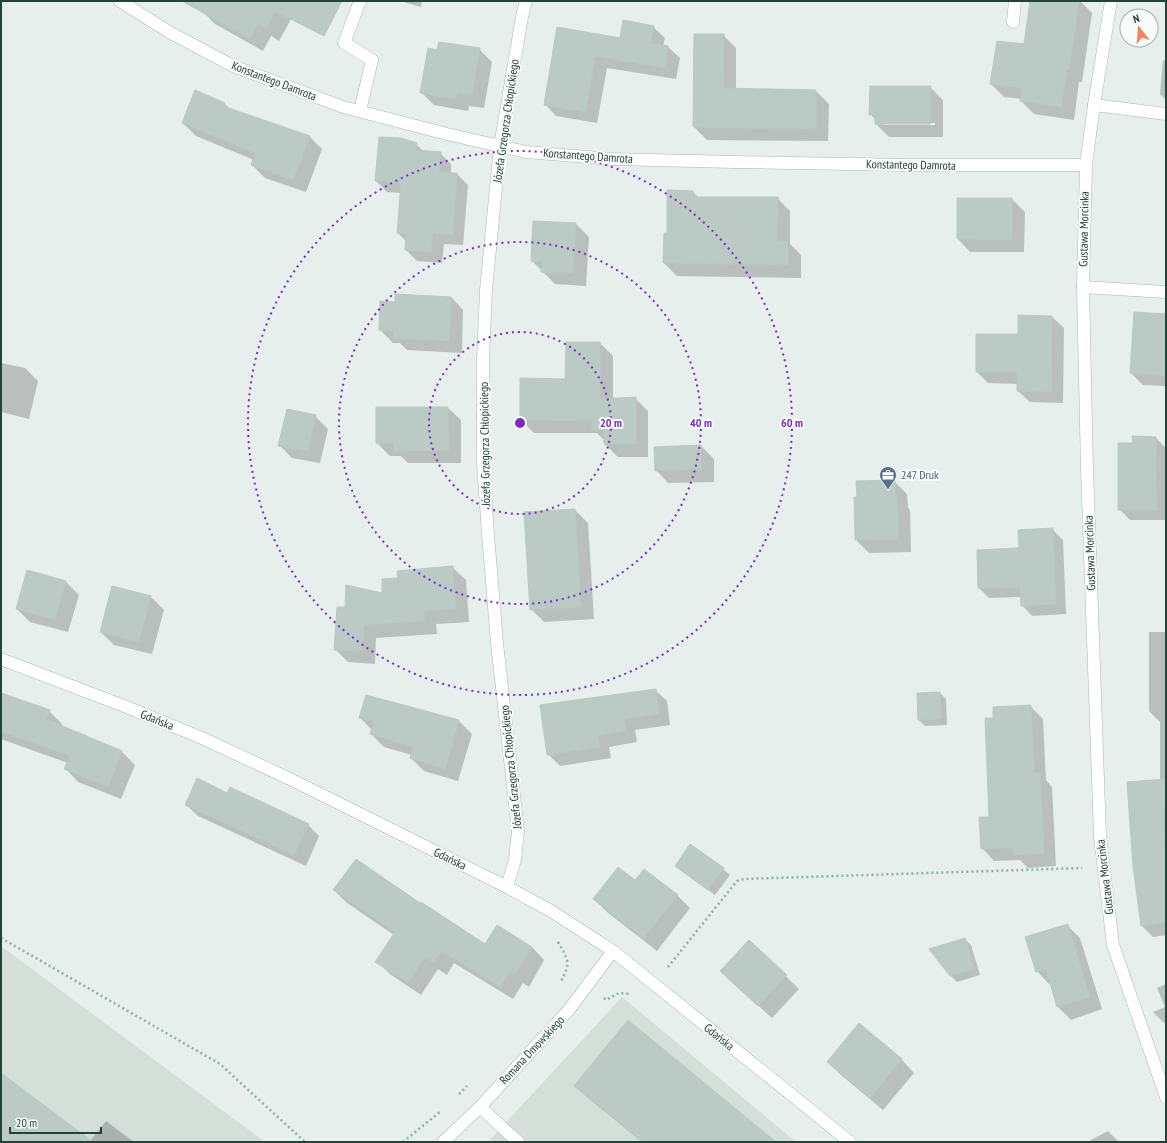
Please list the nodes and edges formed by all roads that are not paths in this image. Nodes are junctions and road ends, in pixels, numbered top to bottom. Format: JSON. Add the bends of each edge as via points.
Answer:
{"nodes":[{"id":1,"x":120,"y":1,"type":"edge"},
{"id":2,"x":360,"y":1,"type":"edge"},
{"id":3,"x":526,"y":1,"type":"edge"},
{"id":4,"x":1015,"y":1,"type":"edge"},
{"id":5,"x":1111,"y":1,"type":"edge"},
{"id":6,"x":1013,"y":22,"type":"dead end"},
{"id":7,"x":1094,"y":105,"type":"junction"},
{"id":8,"x":360,"y":111,"type":"junction"},
{"id":9,"x":1166,"y":114,"type":"edge"},
{"id":10,"x":500,"y":146,"type":"junction"},
{"id":11,"x":1086,"y":165,"type":"junction"},
{"id":12,"x":1083,"y":288,"type":"junction"},
{"id":13,"x":1166,"y":292,"type":"edge"},
{"id":14,"x":1,"y":659,"type":"edge"},
{"id":15,"x":507,"y":887,"type":"junction"},
{"id":16,"x":613,"y":951,"type":"junction"},
{"id":17,"x":1166,"y":1097,"type":"edge"},
{"id":18,"x":480,"y":1107,"type":"junction"},
{"id":19,"x":443,"y":1142,"type":"edge"},
{"id":20,"x":518,"y":1142,"type":"edge"},
{"id":21,"x":850,"y":1142,"type":"edge"}],
"edges":[{"from":1,"to":8,"type":"street","name":"Konstantego Damrota","via":[[169,32],[233,66]]},
{"from":2,"to":8,"type":"street","via":[[344,43],[372,60]]},
{"from":3,"to":10,"type":"street","name":"Józefa Grzegorza Chłopickiego"},
{"from":4,"to":6,"type":"street"},
{"from":5,"to":7,"type":"street","name":"Gustawa Morcinka"},
{"from":7,"to":9,"type":"street"},
{"from":7,"to":11,"type":"street","name":"Gustawa Morcinka"},
{"from":8,"to":10,"type":"street","name":"Konstantego Damrota"},
{"from":10,"to":11,"type":"street","name":"Konstantego Damrota","via":[[526,152],[612,159]]},
{"from":10,"to":15,"type":"street","name":"Józefa Grzegorza Chłopickiego","via":[[486,290],[483,463],[497,643],[518,831],[515,860]]},
{"from":11,"to":12,"type":"street","name":"Gustawa Morcinka"},
{"from":12,"to":13,"type":"street"},
{"from":12,"to":17,"type":"street","name":"Gustawa Morcinka","via":[[1087,485],[1100,836],[1113,945]]},
{"from":14,"to":15,"type":"street","name":"Gdańska","via":[[202,738]]},
{"from":15,"to":16,"type":"street","name":"Gdańska","via":[[551,911]]},
{"from":16,"to":18,"type":"street","name":"Romana Dmowskiego","via":[[568,1011]]},
{"from":16,"to":21,"type":"street","name":"Gdańska"},
{"from":18,"to":19,"type":"street","name":"Romana Dmowskiego"},
{"from":18,"to":20,"type":"street"}]}
